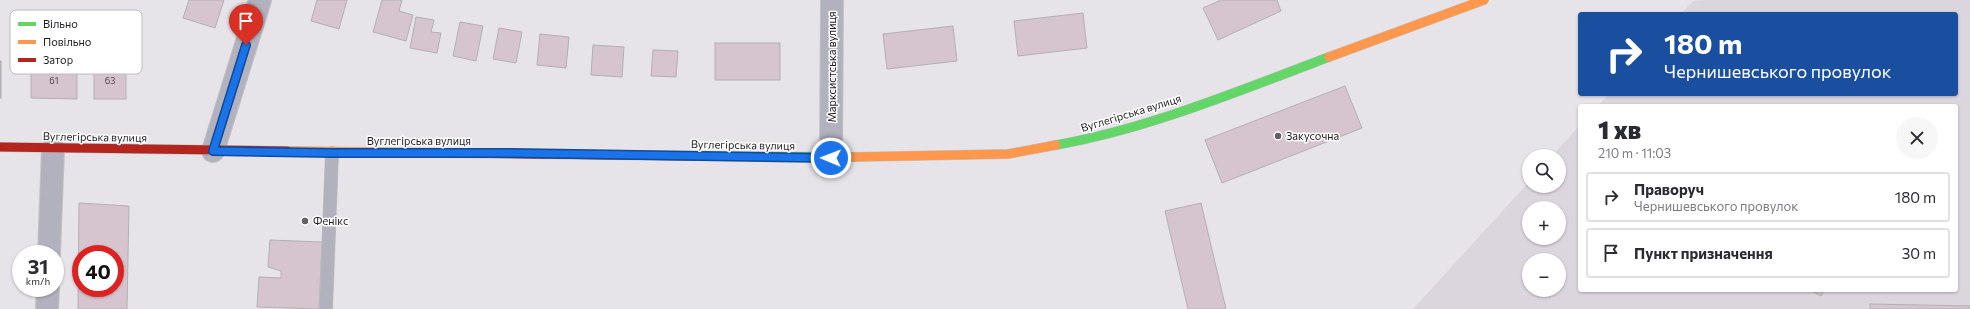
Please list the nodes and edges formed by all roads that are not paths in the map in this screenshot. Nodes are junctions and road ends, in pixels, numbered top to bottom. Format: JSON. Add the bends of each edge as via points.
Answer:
{"nodes":[{"id":1,"x":260,"y":0,"type":"edge"},
{"id":2,"x":832,"y":0,"type":"edge"},
{"id":3,"x":1484,"y":0,"type":"edge"},
{"id":4,"x":0,"y":147,"type":"edge"},
{"id":5,"x":53,"y":149,"type":"junction"},
{"id":6,"x":213,"y":151,"type":"junction"},
{"id":7,"x":332,"y":153,"type":"junction"},
{"id":8,"x":831,"y":158,"type":"junction"},
{"id":9,"x":49,"y":245,"type":"edge"},
{"id":10,"x":48,"y":297,"type":"edge"},
{"id":11,"x":47,"y":309,"type":"edge"},
{"id":12,"x":326,"y":309,"type":"edge"}],
"edges":[{"from":1,"to":6,"type":"street"},
{"from":2,"to":8,"type":"street","name":"Марксистська вулиця"},
{"from":3,"to":8,"type":"street","name":"Вуглегірська вулиця","via":[[1204,103],[1092,139],[1008,154]]},
{"from":4,"to":5,"type":"street","name":"Вуглегірська вулиця"},
{"from":5,"to":6,"type":"street","name":"Вуглегірська вулиця"},
{"from":5,"to":9,"type":"street"},
{"from":6,"to":7,"type":"street","name":"Вуглегірська вулиця"},
{"from":7,"to":8,"type":"street","name":"Вуглегірська вулиця"},
{"from":7,"to":12,"type":"lane"},
{"from":10,"to":11,"type":"street"}]}
